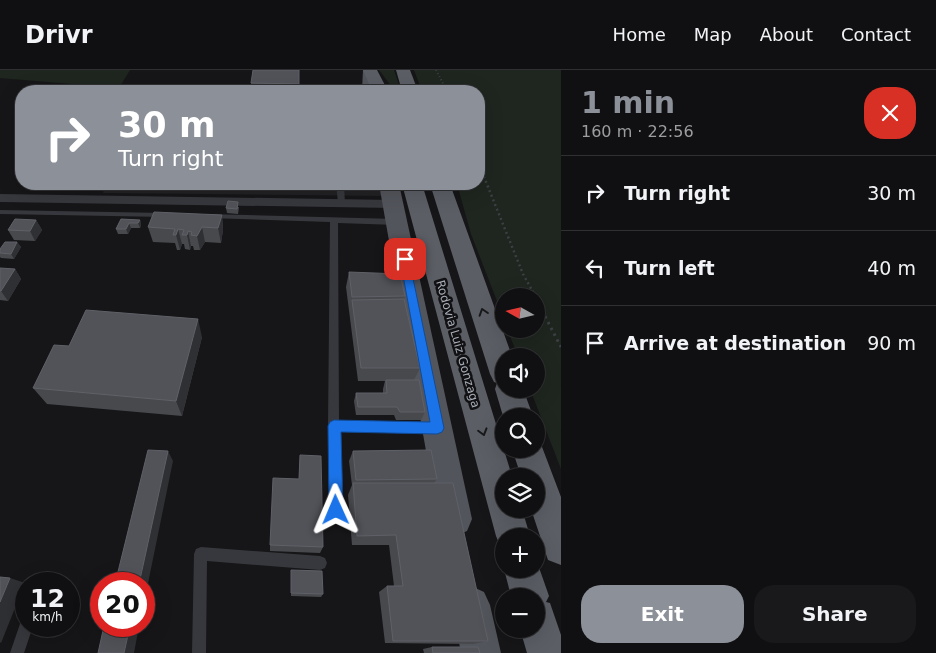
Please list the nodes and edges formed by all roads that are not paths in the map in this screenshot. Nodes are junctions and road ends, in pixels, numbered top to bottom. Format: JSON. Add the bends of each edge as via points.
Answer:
{"nodes":[{"id":1,"x":370,"y":70,"type":"edge"},
{"id":2,"x":403,"y":70,"type":"edge"},
{"id":3,"x":370,"y":85,"type":"edge"},
{"id":4,"x":377,"y":85,"type":"edge"},
{"id":5,"x":408,"y":85,"type":"edge"},
{"id":6,"x":341,"y":190,"type":"edge"},
{"id":7,"x":442,"y":190,"type":"edge"},
{"id":8,"x":398,"y":198,"type":"edge"},
{"id":9,"x":1,"y":203,"type":"edge"},
{"id":10,"x":342,"y":203,"type":"junction"},
{"id":11,"x":173,"y":215,"type":"edge"},
{"id":12,"x":201,"y":216,"type":"edge"},
{"id":13,"x":334,"y":220,"type":"junction"},
{"id":14,"x":495,"y":348,"type":"edge"},
{"id":15,"x":334,"y":426,"type":"junction"},
{"id":16,"x":437,"y":428,"type":"junction"},
{"id":17,"x":531,"y":458,"type":"edge"},
{"id":18,"x":495,"y":478,"type":"edge"},
{"id":19,"x":336,"y":510,"type":"dead end"},
{"id":20,"x":460,"y":546,"type":"edge"},
{"id":21,"x":561,"y":547,"type":"edge"},
{"id":22,"x":320,"y":563,"type":"dead end"},
{"id":23,"x":466,"y":575,"type":"edge"},
{"id":24,"x":22,"y":637,"type":"edge"},
{"id":25,"x":542,"y":638,"type":"edge"},
{"id":26,"x":17,"y":653,"type":"edge"},
{"id":27,"x":200,"y":653,"type":"edge"},
{"id":28,"x":480,"y":653,"type":"edge"},
{"id":29,"x":547,"y":653,"type":"edge"}],
"edges":[{"from":1,"to":3,"type":"main road"},
{"from":1,"to":4,"type":"highway"},
{"from":2,"to":5,"type":"highway"},
{"from":6,"to":10,"type":"lane"},
{"from":14,"to":7,"type":"highway","one_way":true},
{"from":8,"to":10,"type":"street"},
{"from":8,"to":13,"type":"lane"},
{"from":8,"to":16,"type":"main road"},
{"from":8,"to":18,"type":"highway","name":"Rodovia Luiz Gonzaga","one_way":true},
{"from":9,"to":10,"type":"street"},
{"from":9,"to":11,"type":"lane"},
{"from":12,"to":13,"type":"lane"},
{"from":13,"to":15,"type":"lane"},
{"from":15,"to":16,"type":"lane"},
{"from":15,"to":19,"type":"lane"},
{"from":16,"to":20,"type":"main road"},
{"from":17,"to":21,"type":"highway"},
{"from":22,"to":27,"type":"lane","via":[[201,554]]},
{"from":23,"to":28,"type":"main road"},
{"from":24,"to":26,"type":"lane"},
{"from":25,"to":29,"type":"highway"}]}
